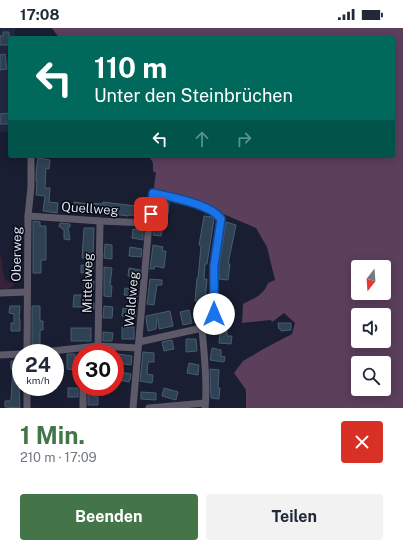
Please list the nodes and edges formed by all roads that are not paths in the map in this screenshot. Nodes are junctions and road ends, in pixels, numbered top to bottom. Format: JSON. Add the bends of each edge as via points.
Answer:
{"nodes":[{"id":1,"x":30,"y":158,"type":"edge"},
{"id":2,"x":28,"y":216,"type":"junction"},
{"id":3,"x":100,"y":221,"type":"junction"},
{"id":4,"x":150,"y":223,"type":"junction"},
{"id":5,"x":28,"y":292,"type":"junction"},
{"id":6,"x":0,"y":293,"type":"edge"},
{"id":7,"x":202,"y":328,"type":"junction"},
{"id":8,"x":27,"y":344,"type":"edge"},
{"id":9,"x":98,"y":344,"type":"edge"},
{"id":10,"x":124,"y":345,"type":"edge"},
{"id":11,"x":139,"y":345,"type":"junction"},
{"id":12,"x":12,"y":354,"type":"edge"},
{"id":13,"x":0,"y":355,"type":"edge"},
{"id":14,"x":27,"y":396,"type":"edge"},
{"id":15,"x":83,"y":396,"type":"edge"},
{"id":16,"x":205,"y":405,"type":"edge"},
{"id":17,"x":27,"y":408,"type":"edge"},
{"id":18,"x":83,"y":408,"type":"edge"},
{"id":19,"x":133,"y":408,"type":"edge"},
{"id":20,"x":149,"y":408,"type":"edge"}],
"edges":[{"from":1,"to":2,"type":"street","name":"Oberweg"},
{"from":2,"to":3,"type":"street","name":"Quellweg"},
{"from":2,"to":5,"type":"street","name":"Oberweg"},
{"from":3,"to":4,"type":"street","name":"Quellweg"},
{"from":3,"to":9,"type":"street","name":"Mittelweg"},
{"from":4,"to":7,"type":"street","name":"Waldweg","via":[[153,193],[205,207],[221,219],[214,266],[214,326]]},
{"from":4,"to":11,"type":"street","name":"Waldweg"},
{"from":5,"to":6,"type":"street"},
{"from":5,"to":8,"type":"street","name":"Oberweg"},
{"from":7,"to":11,"type":"street"},
{"from":7,"to":16,"type":"street"},
{"from":10,"to":11,"type":"street"},
{"from":11,"to":19,"type":"street","name":"Waldweg"},
{"from":12,"to":13,"type":"street"},
{"from":14,"to":17,"type":"street"},
{"from":15,"to":18,"type":"street"},
{"from":16,"to":20,"type":"street"}]}
